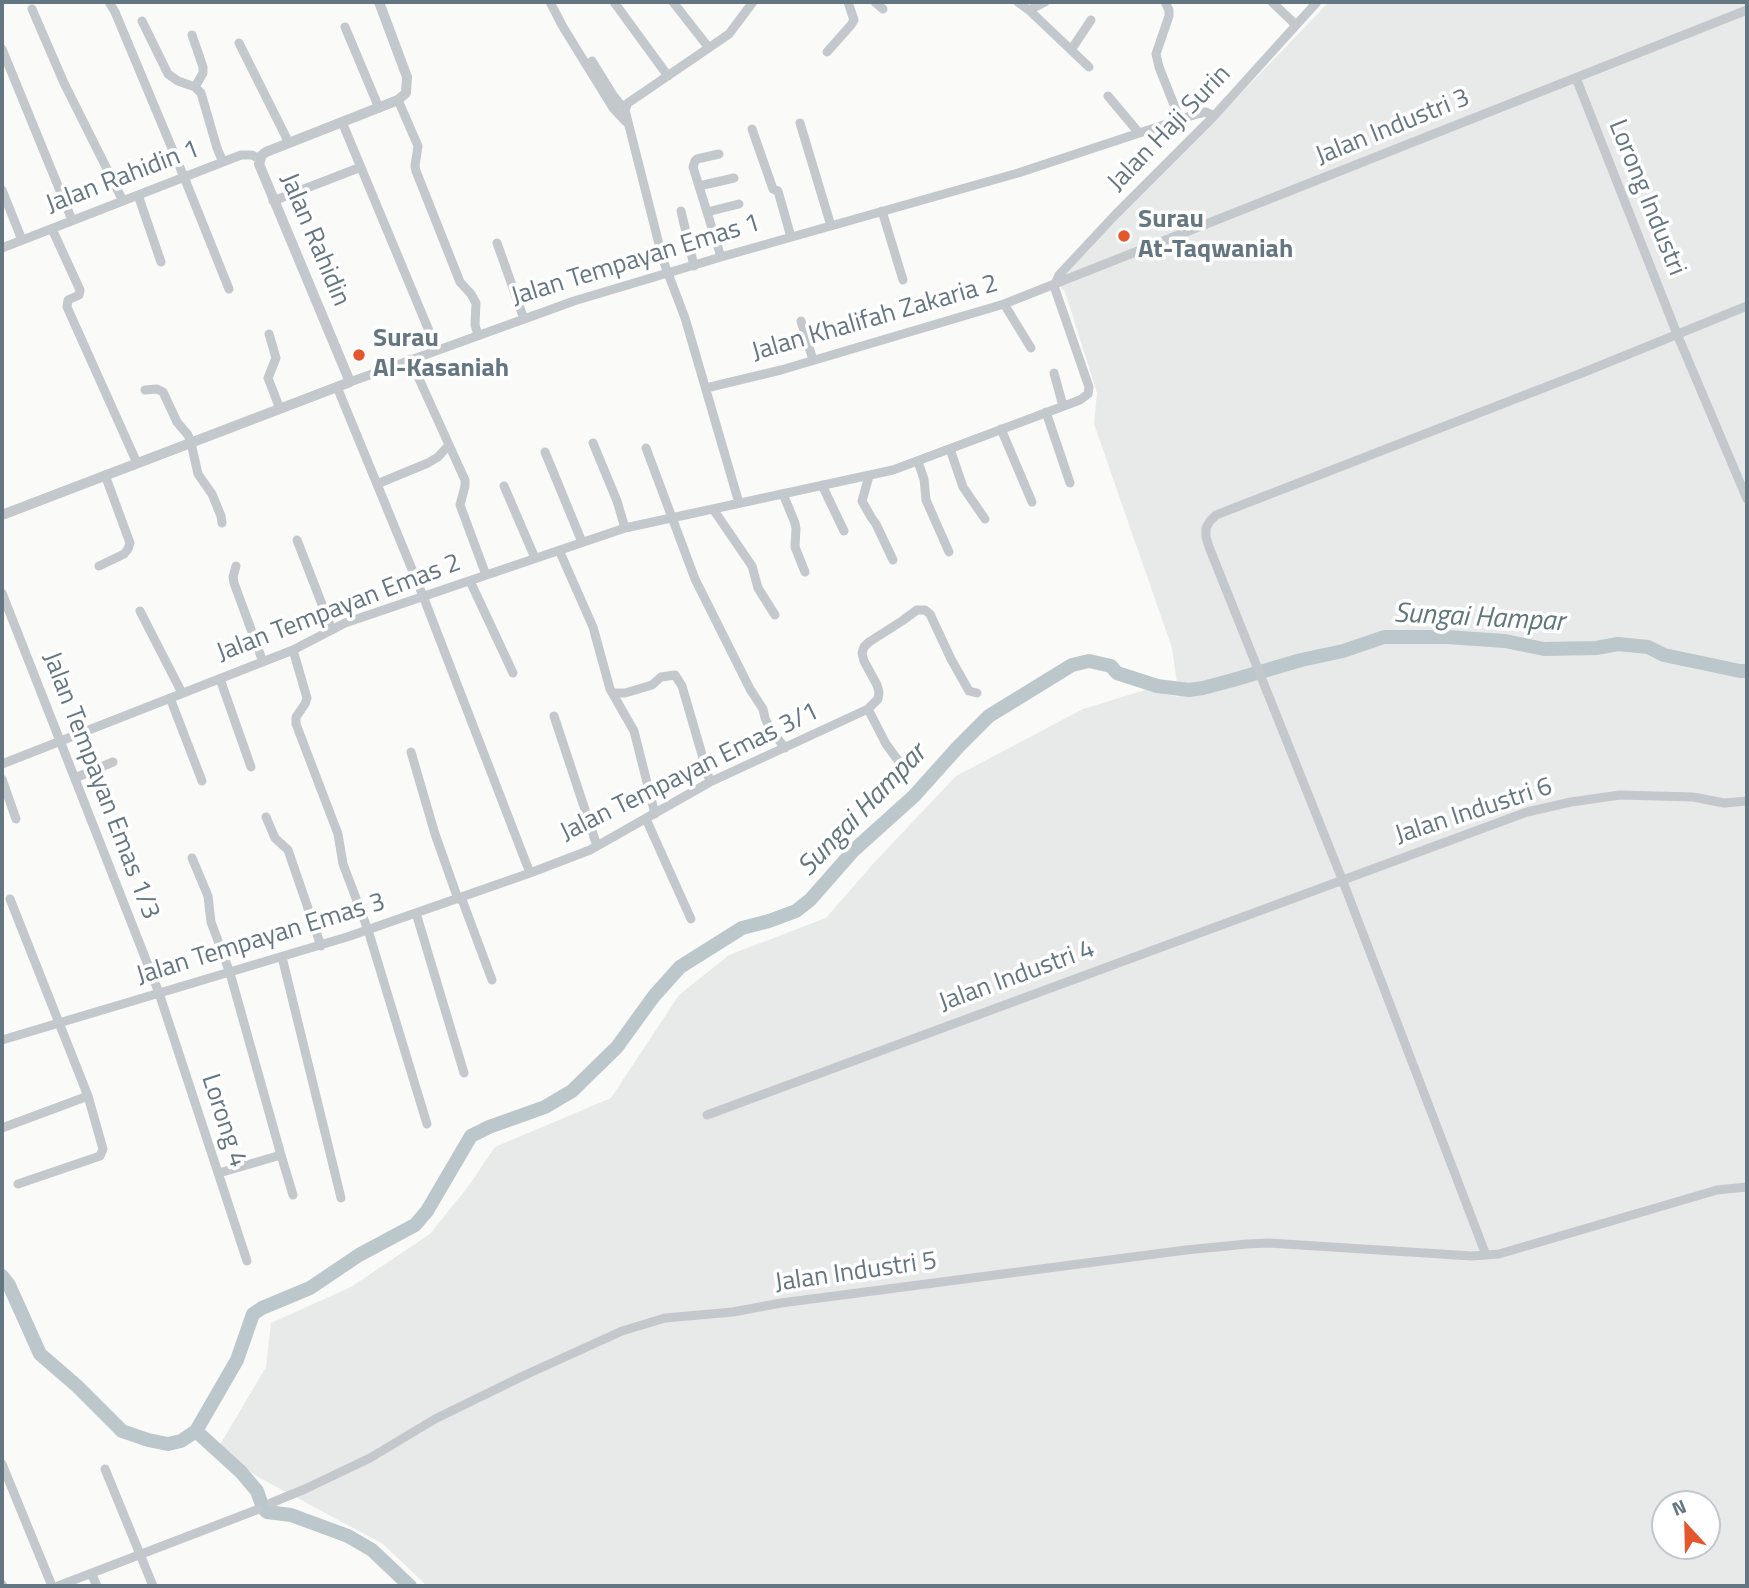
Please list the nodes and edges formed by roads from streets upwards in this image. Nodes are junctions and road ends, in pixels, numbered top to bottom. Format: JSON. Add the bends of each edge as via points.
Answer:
{"nodes":[{"id":1,"x":109,"y":2,"type":"edge"},
{"id":2,"x":380,"y":2,"type":"edge"},
{"id":3,"x":550,"y":2,"type":"edge"},
{"id":4,"x":614,"y":2,"type":"edge"},
{"id":5,"x":673,"y":2,"type":"edge"},
{"id":6,"x":753,"y":2,"type":"edge"},
{"id":7,"x":848,"y":2,"type":"edge"},
{"id":8,"x":875,"y":2,"type":"edge"},
{"id":9,"x":1018,"y":2,"type":"edge"},
{"id":10,"x":1045,"y":2,"type":"edge"},
{"id":11,"x":1166,"y":2,"type":"edge"},
{"id":12,"x":1272,"y":2,"type":"edge"},
{"id":13,"x":1317,"y":2,"type":"edge"},
{"id":14,"x":32,"y":9,"type":"dead end"},
{"id":15,"x":883,"y":9,"type":"dead end"},
{"id":16,"x":1029,"y":10,"type":"junction"},
{"id":17,"x":1747,"y":10,"type":"edge"},
{"id":18,"x":1091,"y":20,"type":"dead end"},
{"id":19,"x":142,"y":21,"type":"dead end"},
{"id":20,"x":1296,"y":25,"type":"junction"},
{"id":21,"x":345,"y":27,"type":"dead end"},
{"id":22,"x":192,"y":35,"type":"dead end"},
{"id":23,"x":239,"y":43,"type":"dead end"},
{"id":24,"x":709,"y":48,"type":"junction"},
{"id":25,"x":2,"y":49,"type":"edge"},
{"id":26,"x":1071,"y":50,"type":"junction"},
{"id":27,"x":827,"y":51,"type":"dead end"},
{"id":28,"x":592,"y":61,"type":"dead end"},
{"id":29,"x":1089,"y":67,"type":"dead end"},
{"id":30,"x":668,"y":76,"type":"junction"},
{"id":31,"x":1576,"y":78,"type":"junction"},
{"id":32,"x":195,"y":87,"type":"junction"},
{"id":33,"x":1108,"y":96,"type":"dead end"},
{"id":34,"x":398,"y":100,"type":"junction"},
{"id":35,"x":626,"y":106,"type":"junction"},
{"id":36,"x":379,"y":108,"type":"junction"},
{"id":37,"x":1214,"y":116,"type":"junction"},
{"id":38,"x":1180,"y":120,"type":"junction"},
{"id":39,"x":342,"y":122,"type":"junction"},
{"id":40,"x":627,"y":123,"type":"junction"},
{"id":41,"x":800,"y":123,"type":"dead end"},
{"id":42,"x":752,"y":129,"type":"dead end"},
{"id":43,"x":1139,"y":133,"type":"junction"},
{"id":44,"x":289,"y":144,"type":"junction"},
{"id":45,"x":719,"y":154,"type":"dead end"},
{"id":46,"x":260,"y":159,"type":"junction"},
{"id":47,"x":223,"y":162,"type":"junction"},
{"id":48,"x":361,"y":167,"type":"junction"},
{"id":49,"x":184,"y":177,"type":"junction"},
{"id":50,"x":734,"y":178,"type":"dead end"},
{"id":51,"x":699,"y":186,"type":"junction"},
{"id":52,"x":2,"y":190,"type":"edge"},
{"id":53,"x":138,"y":195,"type":"junction"},
{"id":54,"x":123,"y":201,"type":"junction"},
{"id":55,"x":273,"y":201,"type":"junction"},
{"id":56,"x":739,"y":204,"type":"dead end"},
{"id":57,"x":681,"y":211,"type":"dead end"},
{"id":58,"x":882,"y":211,"type":"junction"},
{"id":59,"x":707,"y":212,"type":"junction"},
{"id":60,"x":72,"y":220,"type":"junction"},
{"id":61,"x":831,"y":226,"type":"junction"},
{"id":62,"x":51,"y":229,"type":"junction"},
{"id":63,"x":791,"y":237,"type":"junction"},
{"id":64,"x":22,"y":240,"type":"junction"},
{"id":65,"x":497,"y":243,"type":"dead end"},
{"id":66,"x":2,"y":248,"type":"edge"},
{"id":67,"x":721,"y":257,"type":"junction"},
{"id":68,"x":162,"y":262,"type":"dead end"},
{"id":69,"x":694,"y":266,"type":"junction"},
{"id":70,"x":669,"y":273,"type":"junction"},
{"id":71,"x":903,"y":280,"type":"dead end"},
{"id":72,"x":1054,"y":286,"type":"junction"},
{"id":73,"x":229,"y":289,"type":"dead end"},
{"id":74,"x":1004,"y":304,"type":"junction"},
{"id":75,"x":1747,"y":306,"type":"edge"},
{"id":76,"x":524,"y":319,"type":"junction"},
{"id":77,"x":802,"y":321,"type":"dead end"},
{"id":78,"x":269,"y":334,"type":"dead end"},
{"id":79,"x":1677,"y":334,"type":"junction"},
{"id":80,"x":478,"y":335,"type":"junction"},
{"id":81,"x":1031,"y":348,"type":"dead end"},
{"id":82,"x":437,"y":350,"type":"junction"},
{"id":83,"x":411,"y":359,"type":"junction"},
{"id":84,"x":813,"y":360,"type":"junction"},
{"id":85,"x":1054,"y":373,"type":"dead end"},
{"id":86,"x":350,"y":382,"type":"junction"},
{"id":87,"x":337,"y":387,"type":"junction"},
{"id":88,"x":706,"y":388,"type":"junction"},
{"id":89,"x":145,"y":390,"type":"dead end"},
{"id":90,"x":1063,"y":406,"type":"junction"},
{"id":91,"x":281,"y":409,"type":"junction"},
{"id":92,"x":1046,"y":412,"type":"junction"},
{"id":93,"x":1001,"y":429,"type":"junction"},
{"id":94,"x":191,"y":443,"type":"junction"},
{"id":95,"x":593,"y":443,"type":"dead end"},
{"id":96,"x":449,"y":445,"type":"junction"},
{"id":97,"x":646,"y":448,"type":"dead end"},
{"id":98,"x":950,"y":449,"type":"junction"},
{"id":99,"x":545,"y":452,"type":"dead end"},
{"id":100,"x":918,"y":462,"type":"junction"},
{"id":101,"x":137,"y":463,"type":"junction"},
{"id":102,"x":104,"y":475,"type":"junction"},
{"id":103,"x":869,"y":476,"type":"junction"},
{"id":104,"x":1070,"y":483,"type":"dead end"},
{"id":105,"x":377,"y":484,"type":"junction"},
{"id":106,"x":822,"y":485,"type":"junction"},
{"id":107,"x":504,"y":486,"type":"dead end"},
{"id":108,"x":783,"y":494,"type":"junction"},
{"id":109,"x":1747,"y":499,"type":"edge"},
{"id":110,"x":1032,"y":502,"type":"dead end"},
{"id":111,"x":739,"y":503,"type":"junction"},
{"id":112,"x":713,"y":509,"type":"junction"},
{"id":113,"x":2,"y":515,"type":"edge"},
{"id":114,"x":673,"y":517,"type":"junction"},
{"id":115,"x":985,"y":519,"type":"dead end"},
{"id":116,"x":222,"y":523,"type":"dead end"},
{"id":117,"x":625,"y":528,"type":"junction"},
{"id":118,"x":844,"y":531,"type":"dead end"},
{"id":119,"x":297,"y":540,"type":"dead end"},
{"id":120,"x":582,"y":542,"type":"junction"},
{"id":121,"x":559,"y":550,"type":"junction"},
{"id":122,"x":949,"y":552,"type":"dead end"},
{"id":123,"x":535,"y":558,"type":"junction"},
{"id":124,"x":893,"y":560,"type":"dead end"},
{"id":125,"x":99,"y":566,"type":"dead end"},
{"id":126,"x":236,"y":566,"type":"dead end"},
{"id":127,"x":806,"y":572,"type":"dead end"},
{"id":128,"x":486,"y":575,"type":"junction"},
{"id":129,"x":470,"y":581,"type":"junction"},
{"id":130,"x":2,"y":593,"type":"edge"},
{"id":131,"x":423,"y":596,"type":"junction"},
{"id":132,"x":140,"y":611,"type":"dead end"},
{"id":133,"x":775,"y":615,"type":"dead end"},
{"id":134,"x":332,"y":630,"type":"junction"},
{"id":135,"x":293,"y":650,"type":"junction"},
{"id":136,"x":263,"y":662,"type":"junction"},
{"id":137,"x":513,"y":673,"type":"dead end"},
{"id":138,"x":220,"y":678,"type":"junction"},
{"id":139,"x":182,"y":693,"type":"junction"},
{"id":140,"x":613,"y":693,"type":"junction"},
{"id":141,"x":977,"y":693,"type":"dead end"},
{"id":142,"x":170,"y":698,"type":"junction"},
{"id":143,"x":868,"y":709,"type":"junction"},
{"id":144,"x":554,"y":716,"type":"dead end"},
{"id":145,"x":60,"y":740,"type":"junction"},
{"id":146,"x":785,"y":748,"type":"junction"},
{"id":147,"x":411,"y":752,"type":"dead end"},
{"id":148,"x":113,"y":762,"type":"dead end"},
{"id":149,"x":900,"y":763,"type":"dead end"},
{"id":150,"x":2,"y":764,"type":"edge"},
{"id":151,"x":250,"y":768,"type":"dead end"},
{"id":152,"x":75,"y":778,"type":"junction"},
{"id":153,"x":2,"y":779,"type":"edge"},
{"id":154,"x":202,"y":781,"type":"dead end"},
{"id":155,"x":710,"y":782,"type":"junction"},
{"id":156,"x":1747,"y":801,"type":"edge"},
{"id":157,"x":655,"y":814,"type":"junction"},
{"id":158,"x":267,"y":817,"type":"dead end"},
{"id":159,"x":16,"y":819,"type":"dead end"},
{"id":160,"x":646,"y":819,"type":"junction"},
{"id":161,"x":597,"y":846,"type":"junction"},
{"id":162,"x":192,"y":858,"type":"dead end"},
{"id":163,"x":530,"y":873,"type":"junction"},
{"id":164,"x":1342,"y":880,"type":"junction"},
{"id":165,"x":460,"y":898,"type":"junction"},
{"id":166,"x":10,"y":899,"type":"dead end"},
{"id":167,"x":416,"y":913,"type":"junction"},
{"id":168,"x":691,"y":919,"type":"dead end"},
{"id":169,"x":368,"y":930,"type":"junction"},
{"id":170,"x":321,"y":946,"type":"junction"},
{"id":171,"x":282,"y":957,"type":"junction"},
{"id":172,"x":230,"y":973,"type":"junction"},
{"id":173,"x":492,"y":980,"type":"dead end"},
{"id":174,"x":159,"y":993,"type":"junction"},
{"id":175,"x":59,"y":1023,"type":"junction"},
{"id":176,"x":2,"y":1040,"type":"edge"},
{"id":177,"x":464,"y":1073,"type":"dead end"},
{"id":178,"x":88,"y":1096,"type":"junction"},
{"id":179,"x":706,"y":1115,"type":"dead end"},
{"id":180,"x":427,"y":1124,"type":"dead end"},
{"id":181,"x":2,"y":1128,"type":"edge"},
{"id":182,"x":281,"y":1155,"type":"junction"},
{"id":183,"x":219,"y":1172,"type":"junction"},
{"id":184,"x":18,"y":1184,"type":"dead end"},
{"id":185,"x":1747,"y":1186,"type":"edge"},
{"id":186,"x":293,"y":1195,"type":"dead end"},
{"id":187,"x":341,"y":1198,"type":"dead end"},
{"id":188,"x":1486,"y":1255,"type":"junction"},
{"id":189,"x":247,"y":1261,"type":"dead end"},
{"id":190,"x":2,"y":1465,"type":"edge"},
{"id":191,"x":105,"y":1469,"type":"dead end"},
{"id":192,"x":271,"y":1503,"type":"dead end"},
{"id":193,"x":259,"y":1509,"type":"dead end"},
{"id":194,"x":139,"y":1555,"type":"junction"},
{"id":195,"x":91,"y":1573,"type":"junction"},
{"id":196,"x":55,"y":1586,"type":"edge"},
{"id":197,"x":97,"y":1586,"type":"edge"},
{"id":198,"x":153,"y":1586,"type":"edge"}],
"edges":[{"from":1,"to":49,"type":"street"},
{"from":2,"to":34,"type":"street","via":[[407,77],[406,93]]},
{"from":3,"to":40,"type":"street","via":[[613,108]]},
{"from":4,"to":30,"type":"street"},
{"from":5,"to":24,"type":"street"},
{"from":6,"to":24,"type":"street","via":[[729,34]]},
{"from":7,"to":27,"type":"street","via":[[854,20]]},
{"from":8,"to":15,"type":"street"},
{"from":9,"to":16,"type":"street"},
{"from":10,"to":16,"type":"street"},
{"from":11,"to":38,"type":"street","via":[[1169,16],[1156,60]]},
{"from":12,"to":20,"type":"street"},
{"from":13,"to":20,"type":"street","name":"Jalan Haji Surin"},
{"from":14,"to":54,"type":"street"},
{"from":16,"to":26,"type":"street"},
{"from":17,"to":31,"type":"street","name":"Jalan Industri 3"},
{"from":18,"to":26,"type":"street"},
{"from":19,"to":32,"type":"street","via":[[168,74]]},
{"from":20,"to":37,"type":"street","name":"Jalan Haji Surin"},
{"from":21,"to":36,"type":"street"},
{"from":22,"to":32,"type":"street","via":[[203,73]]},
{"from":23,"to":44,"type":"street"},
{"from":24,"to":30,"type":"street"},
{"from":25,"to":60,"type":"street"},
{"from":26,"to":29,"type":"street"},
{"from":28,"to":35,"type":"street","via":[[613,95]]},
{"from":30,"to":35,"type":"street"},
{"from":31,"to":72,"type":"street","name":"Jalan Industri 3"},
{"from":31,"to":79,"type":"street","name":"Lorong Industri"},
{"from":32,"to":47,"type":"street","via":[[201,93]]},
{"from":33,"to":43,"type":"street"},
{"from":34,"to":36,"type":"street","name":"Jalan Rahidin"},
{"from":34,"to":80,"type":"street","via":[[418,146],[415,166],[421,183],[460,282],[476,303]]},
{"from":35,"to":40,"type":"street"},
{"from":36,"to":39,"type":"street","name":"Jalan Rahidin"},
{"from":37,"to":38,"type":"street","name":"Jalan Tempayan Emas 1","via":[[1204,112]]},
{"from":37,"to":72,"type":"street","name":"Jalan Haji Surin","via":[[1115,215]]},
{"from":38,"to":43,"type":"street","name":"Jalan Tempayan Emas 1"},
{"from":39,"to":44,"type":"street","name":"Jalan Rahidin"},
{"from":39,"to":48,"type":"street"},
{"from":40,"to":70,"type":"street"},
{"from":41,"to":61,"type":"street"},
{"from":42,"to":63,"type":"street"},
{"from":43,"to":58,"type":"street","name":"Jalan Tempayan Emas 1"},
{"from":44,"to":46,"type":"street","name":"Jalan Rahidin"},
{"from":45,"to":51,"type":"street","via":[[695,161]]},
{"from":46,"to":47,"type":"street","name":"Jalan Rahidin 1","via":[[247,154]]},
{"from":46,"to":55,"type":"street","name":"Jalan Rahidin"},
{"from":47,"to":49,"type":"street","name":"Jalan Rahidin 1"},
{"from":48,"to":55,"type":"street"},
{"from":48,"to":82,"type":"street"},
{"from":49,"to":53,"type":"street","name":"Jalan Rahidin 1"},
{"from":49,"to":73,"type":"street"},
{"from":50,"to":51,"type":"street"},
{"from":51,"to":59,"type":"street"},
{"from":52,"to":64,"type":"street"},
{"from":53,"to":54,"type":"street","name":"Jalan Rahidin 1"},
{"from":53,"to":68,"type":"street"},
{"from":54,"to":60,"type":"street","name":"Jalan Rahidin 1"},
{"from":55,"to":86,"type":"street","name":"Jalan Rahidin"},
{"from":56,"to":59,"type":"street"},
{"from":57,"to":69,"type":"street"},
{"from":58,"to":61,"type":"street","name":"Jalan Tempayan Emas 1"},
{"from":58,"to":71,"type":"street"},
{"from":59,"to":67,"type":"street"},
{"from":60,"to":62,"type":"street","name":"Jalan Rahidin 1"},
{"from":61,"to":63,"type":"street","name":"Jalan Tempayan Emas 1"},
{"from":62,"to":64,"type":"street","name":"Jalan Rahidin 1"},
{"from":62,"to":101,"type":"street","via":[[80,290],[67,307]]},
{"from":63,"to":67,"type":"street","name":"Jalan Tempayan Emas 1"},
{"from":64,"to":66,"type":"street","name":"Jalan Rahidin 1"},
{"from":65,"to":76,"type":"street"},
{"from":67,"to":69,"type":"street","name":"Jalan Tempayan Emas 1"},
{"from":69,"to":70,"type":"street","name":"Jalan Tempayan Emas 1"},
{"from":70,"to":76,"type":"street","name":"Jalan Tempayan Emas 1"},
{"from":70,"to":88,"type":"street"},
{"from":72,"to":74,"type":"street","name":"Jalan Khalifah Zakaria 2"},
{"from":72,"to":90,"type":"street","name":"Jalan Tempayan Emas 2","via":[[1089,387],[1084,398]]},
{"from":74,"to":81,"type":"street"},
{"from":74,"to":84,"type":"street","name":"Jalan Khalifah Zakaria 2"},
{"from":75,"to":79,"type":"street"},
{"from":76,"to":80,"type":"street","name":"Jalan Tempayan Emas 1"},
{"from":77,"to":84,"type":"street"},
{"from":78,"to":91,"type":"street","via":[[276,358],[268,378]]},
{"from":79,"to":109,"type":"street","name":"Lorong Industri"},
{"from":79,"to":164,"type":"street","via":[[1210,521],[1206,537]]},
{"from":80,"to":82,"type":"street","name":"Jalan Tempayan Emas 1"},
{"from":82,"to":83,"type":"street","name":"Jalan Tempayan Emas 1"},
{"from":83,"to":86,"type":"street","name":"Jalan Tempayan Emas 1"},
{"from":83,"to":96,"type":"street"},
{"from":84,"to":88,"type":"street","name":"Jalan Khalifah Zakaria 2"},
{"from":85,"to":90,"type":"street"},
{"from":86,"to":87,"type":"street","name":"Jalan Tempayan Emas 1"},
{"from":87,"to":91,"type":"street","name":"Jalan Tempayan Emas 1"},
{"from":87,"to":105,"type":"street"},
{"from":88,"to":111,"type":"street"},
{"from":89,"to":94,"type":"street","via":[[163,392]]},
{"from":90,"to":92,"type":"street","name":"Jalan Tempayan Emas 2"},
{"from":91,"to":94,"type":"street","name":"Jalan Tempayan Emas 1"},
{"from":92,"to":93,"type":"street","name":"Jalan Tempayan Emas 2"},
{"from":92,"to":104,"type":"street"},
{"from":93,"to":98,"type":"street","name":"Jalan Tempayan Emas 2"},
{"from":93,"to":110,"type":"street"},
{"from":94,"to":101,"type":"street","name":"Jalan Tempayan Emas 1"},
{"from":94,"to":116,"type":"street","via":[[198,474],[212,494]]},
{"from":95,"to":117,"type":"street"},
{"from":96,"to":105,"type":"street","via":[[428,463]]},
{"from":96,"to":128,"type":"street","via":[[465,483],[461,508]]},
{"from":97,"to":114,"type":"street"},
{"from":98,"to":100,"type":"street","name":"Jalan Tempayan Emas 2"},
{"from":98,"to":115,"type":"street","via":[[963,487]]},
{"from":99,"to":120,"type":"street"},
{"from":100,"to":103,"type":"street","name":"Jalan Tempayan Emas 2"},
{"from":100,"to":122,"type":"street","via":[[926,500]]},
{"from":101,"to":102,"type":"street","name":"Jalan Tempayan Emas 1"},
{"from":102,"to":113,"type":"street","name":"Jalan Tempayan Emas 1"},
{"from":102,"to":125,"type":"street","via":[[130,543],[124,554]]},
{"from":103,"to":106,"type":"street","name":"Jalan Tempayan Emas 2"},
{"from":103,"to":124,"type":"street","via":[[862,501]]},
{"from":105,"to":131,"type":"street"},
{"from":106,"to":108,"type":"street","name":"Jalan Tempayan Emas 2"},
{"from":106,"to":118,"type":"street"},
{"from":107,"to":123,"type":"street"},
{"from":108,"to":111,"type":"street","name":"Jalan Tempayan Emas 2"},
{"from":108,"to":127,"type":"street"},
{"from":111,"to":112,"type":"street","name":"Jalan Tempayan Emas 2"},
{"from":112,"to":114,"type":"street","name":"Jalan Tempayan Emas 2"},
{"from":112,"to":133,"type":"street","via":[[752,566],[758,588]]},
{"from":114,"to":117,"type":"street","name":"Jalan Tempayan Emas 2"},
{"from":114,"to":146,"type":"street","via":[[695,579],[770,729]]},
{"from":117,"to":120,"type":"street","name":"Jalan Tempayan Emas 2"},
{"from":119,"to":134,"type":"street"},
{"from":120,"to":121,"type":"street","name":"Jalan Tempayan Emas 2"},
{"from":121,"to":123,"type":"street","name":"Jalan Tempayan Emas 2"},
{"from":121,"to":140,"type":"street","via":[[593,627]]},
{"from":123,"to":128,"type":"street","name":"Jalan Tempayan Emas 2"},
{"from":126,"to":136,"type":"street","via":[[234,583]]},
{"from":128,"to":129,"type":"street","name":"Jalan Tempayan Emas 2"},
{"from":129,"to":131,"type":"street","name":"Jalan Tempayan Emas 2"},
{"from":129,"to":137,"type":"street"},
{"from":130,"to":145,"type":"street","name":"Jalan Tempayan Emas 1/3"},
{"from":131,"to":134,"type":"street","name":"Jalan Tempayan Emas 2"},
{"from":131,"to":163,"type":"street"},
{"from":132,"to":139,"type":"street"},
{"from":134,"to":135,"type":"street","name":"Jalan Tempayan Emas 2"},
{"from":135,"to":136,"type":"street","name":"Jalan Tempayan Emas 2"},
{"from":135,"to":169,"type":"street","via":[[307,698],[296,724]]},
{"from":136,"to":138,"type":"street","name":"Jalan Tempayan Emas 2"},
{"from":138,"to":139,"type":"street","name":"Jalan Tempayan Emas 2"},
{"from":138,"to":151,"type":"street"},
{"from":139,"to":142,"type":"street","name":"Jalan Tempayan Emas 2"},
{"from":140,"to":155,"type":"street","via":[[675,675]]},
{"from":140,"to":157,"type":"street","via":[[634,731]]},
{"from":141,"to":143,"type":"street","via":[[969,691],[930,614],[921,609],[864,647],[863,661],[879,692]]},
{"from":142,"to":145,"type":"street","name":"Jalan Tempayan Emas 2"},
{"from":142,"to":154,"type":"street"},
{"from":143,"to":146,"type":"street","name":"Jalan Tempayan Emas 3/1"},
{"from":143,"to":149,"type":"street"},
{"from":144,"to":161,"type":"street"},
{"from":145,"to":150,"type":"street","name":"Jalan Tempayan Emas 2"},
{"from":145,"to":152,"type":"street","name":"Jalan Tempayan Emas 1/3"},
{"from":146,"to":155,"type":"street","name":"Jalan Tempayan Emas 3/1"},
{"from":147,"to":165,"type":"street"},
{"from":148,"to":152,"type":"street"},
{"from":152,"to":174,"type":"street","name":"Jalan Tempayan Emas 1/3"},
{"from":153,"to":159,"type":"street"},
{"from":155,"to":157,"type":"street","name":"Jalan Tempayan Emas 3/1"},
{"from":156,"to":164,"type":"street","name":"Jalan Industri 6","via":[[1633,795],[1571,802],[1527,812]]},
{"from":157,"to":160,"type":"street","name":"Jalan Tempayan Emas 3/1"},
{"from":158,"to":170,"type":"street","via":[[275,838],[288,850]]},
{"from":160,"to":161,"type":"street","name":"Jalan Tempayan Emas 3/1"},
{"from":160,"to":168,"type":"street"},
{"from":161,"to":163,"type":"street","name":"Jalan Tempayan Emas 3/1"},
{"from":162,"to":172,"type":"street"},
{"from":163,"to":165,"type":"street","name":"Jalan Tempayan Emas 3"},
{"from":164,"to":179,"type":"street","name":"Jalan Industri 4"},
{"from":164,"to":188,"type":"street"},
{"from":165,"to":167,"type":"street","name":"Jalan Tempayan Emas 3"},
{"from":165,"to":173,"type":"street"},
{"from":166,"to":175,"type":"street"},
{"from":167,"to":169,"type":"street","name":"Jalan Tempayan Emas 3"},
{"from":167,"to":177,"type":"street"},
{"from":169,"to":170,"type":"street","name":"Jalan Tempayan Emas 3"},
{"from":169,"to":180,"type":"street"},
{"from":170,"to":171,"type":"street","name":"Jalan Tempayan Emas 3"},
{"from":171,"to":172,"type":"street","name":"Jalan Tempayan Emas 3"},
{"from":171,"to":187,"type":"street"},
{"from":172,"to":174,"type":"street","name":"Jalan Tempayan Emas 3"},
{"from":172,"to":182,"type":"street"},
{"from":174,"to":175,"type":"street","name":"Jalan Tempayan Emas 3"},
{"from":174,"to":183,"type":"street","name":"Lorong 4"},
{"from":175,"to":176,"type":"street","name":"Jalan Tempayan Emas 3"},
{"from":175,"to":178,"type":"street"},
{"from":178,"to":181,"type":"street"},
{"from":178,"to":184,"type":"street","via":[[103,1149],[100,1156]]},
{"from":182,"to":183,"type":"street"},
{"from":182,"to":186,"type":"street"},
{"from":183,"to":189,"type":"street","name":"Lorong 4"},
{"from":185,"to":188,"type":"street","via":[[1717,1190]]},
{"from":188,"to":192,"type":"street","name":"Jalan Industri 5","via":[[1247,1244],[665,1318],[622,1331],[523,1376],[435,1419],[370,1458]]},
{"from":190,"to":196,"type":"street"},
{"from":191,"to":194,"type":"street"},
{"from":193,"to":194,"type":"street"},
{"from":194,"to":195,"type":"street"},
{"from":194,"to":198,"type":"street"},
{"from":195,"to":196,"type":"street"},
{"from":195,"to":197,"type":"street"}]}
